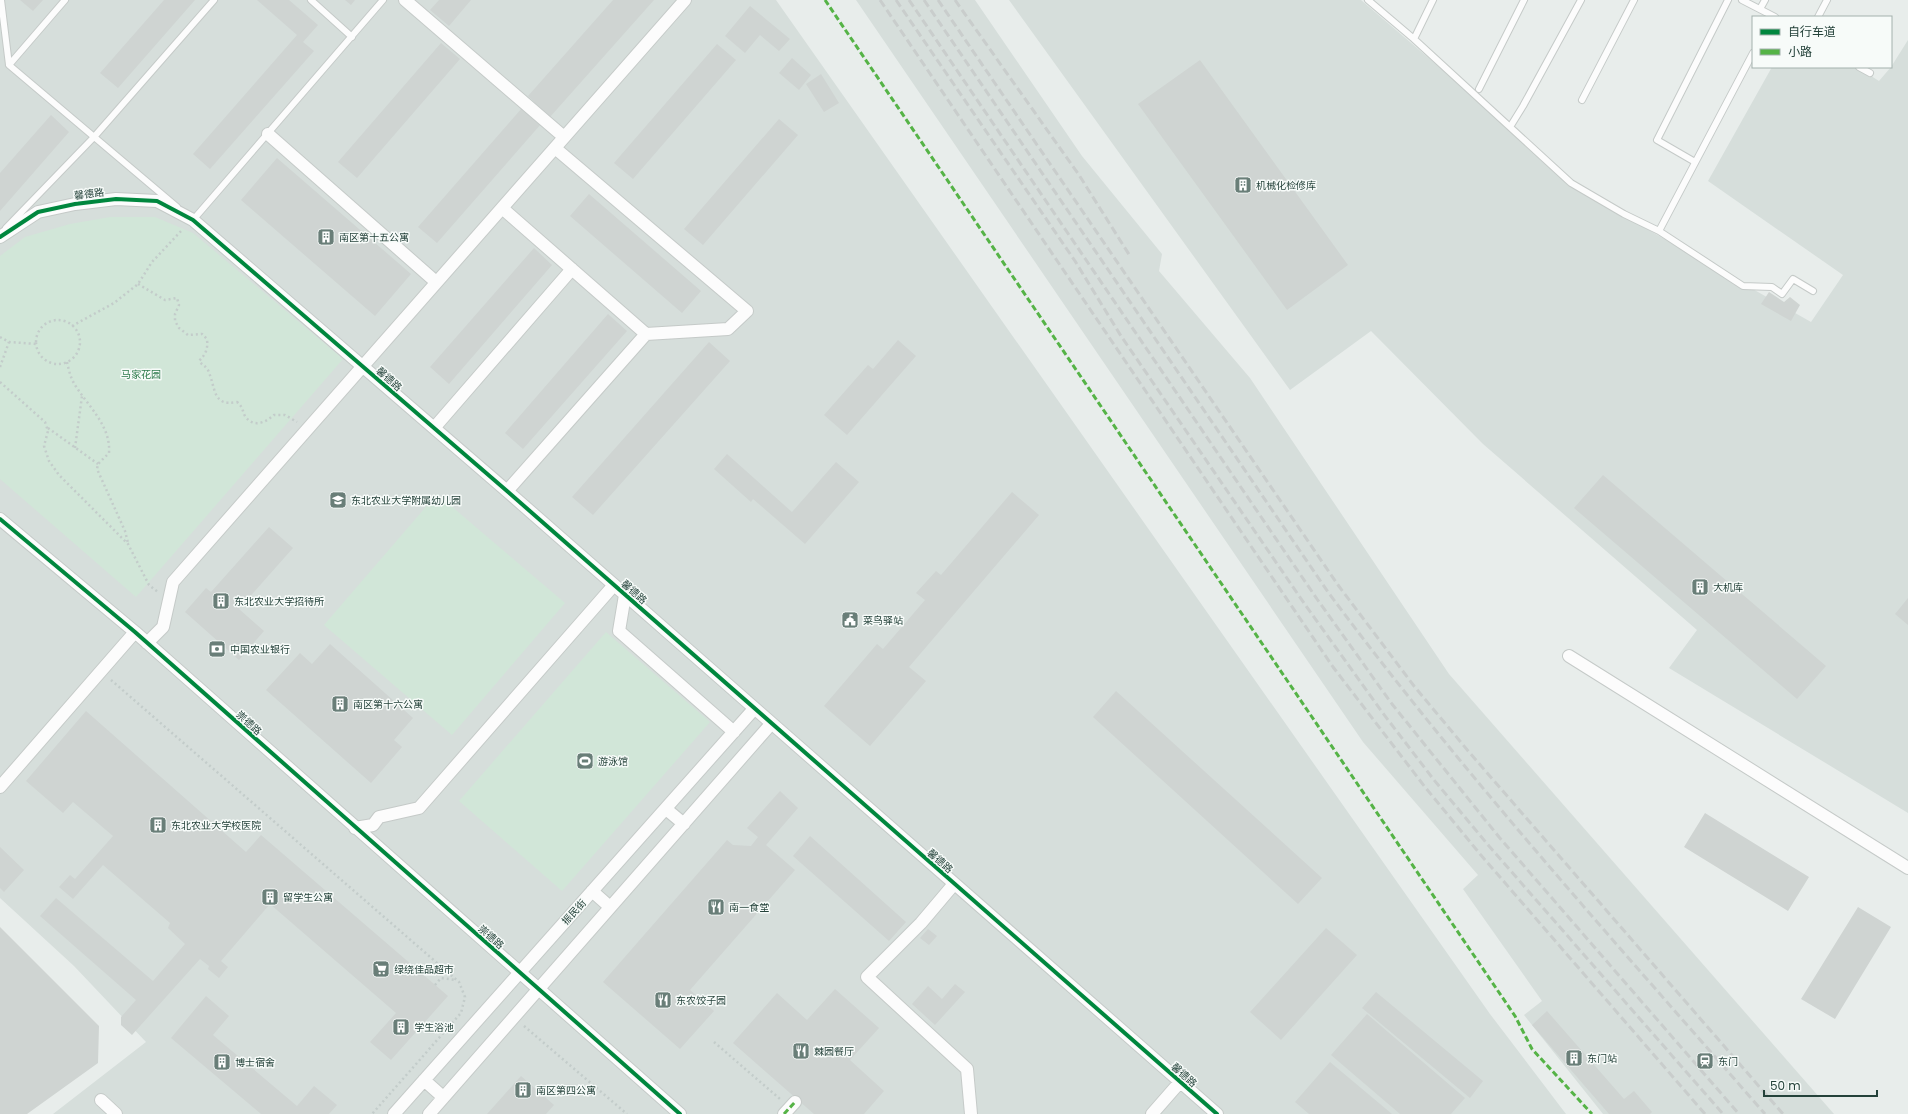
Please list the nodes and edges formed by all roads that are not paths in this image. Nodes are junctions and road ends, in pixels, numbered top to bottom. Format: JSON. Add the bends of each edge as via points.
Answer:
{"nodes":[{"id":1,"x":1,"y":0,"type":"edge"},
{"id":2,"x":65,"y":0,"type":"edge"},
{"id":3,"x":214,"y":0,"type":"edge"},
{"id":4,"x":311,"y":0,"type":"edge"},
{"id":5,"x":383,"y":0,"type":"edge"},
{"id":6,"x":405,"y":0,"type":"edge"},
{"id":7,"x":1368,"y":0,"type":"edge"},
{"id":8,"x":1433,"y":0,"type":"edge"},
{"id":9,"x":1524,"y":0,"type":"edge"},
{"id":10,"x":1581,"y":0,"type":"edge"},
{"id":11,"x":1634,"y":0,"type":"edge"},
{"id":12,"x":1728,"y":0,"type":"edge"},
{"id":13,"x":1742,"y":0,"type":"edge"},
{"id":14,"x":1765,"y":0,"type":"edge"},
{"id":15,"x":1827,"y":0,"type":"edge"},
{"id":16,"x":682,"y":1,"type":"edge"},
{"id":17,"x":1760,"y":9,"type":"junction"},
{"id":18,"x":1771,"y":16,"type":"edge"},
{"id":19,"x":1819,"y":16,"type":"edge"},
{"id":20,"x":352,"y":37,"type":"junction"},
{"id":21,"x":1414,"y":39,"type":"junction"},
{"id":22,"x":1752,"y":55,"type":"edge"},
{"id":23,"x":9,"y":65,"type":"junction"},
{"id":24,"x":1862,"y":68,"type":"edge"},
{"id":25,"x":1870,"y":73,"type":"dead end"},
{"id":26,"x":1479,"y":89,"type":"dead end"},
{"id":27,"x":1582,"y":100,"type":"dead end"},
{"id":28,"x":1510,"y":127,"type":"junction"},
{"id":29,"x":268,"y":134,"type":"junction"},
{"id":30,"x":94,"y":137,"type":"junction"},
{"id":31,"x":564,"y":137,"type":"junction"},
{"id":32,"x":555,"y":148,"type":"junction"},
{"id":33,"x":1695,"y":162,"type":"junction"},
{"id":34,"x":502,"y":208,"type":"junction"},
{"id":35,"x":193,"y":220,"type":"junction"},
{"id":36,"x":1659,"y":230,"type":"junction"},
{"id":37,"x":0,"y":235,"type":"edge"},
{"id":38,"x":572,"y":269,"type":"junction"},
{"id":39,"x":436,"y":282,"type":"junction"},
{"id":40,"x":1813,"y":291,"type":"dead end"},
{"id":41,"x":646,"y":334,"type":"junction"},
{"id":42,"x":362,"y":366,"type":"junction"},
{"id":43,"x":434,"y":428,"type":"junction"},
{"id":44,"x":507,"y":492,"type":"junction"},
{"id":45,"x":0,"y":519,"type":"edge"},
{"id":46,"x":614,"y":585,"type":"junction"},
{"id":47,"x":625,"y":595,"type":"junction"},
{"id":48,"x":135,"y":632,"type":"junction"},
{"id":49,"x":147,"y":643,"type":"junction"},
{"id":50,"x":1568,"y":656,"type":"dead end"},
{"id":51,"x":754,"y":709,"type":"junction"},
{"id":52,"x":771,"y":724,"type":"junction"},
{"id":53,"x":734,"y":732,"type":"junction"},
{"id":54,"x":0,"y":786,"type":"edge"},
{"id":55,"x":666,"y":809,"type":"junction"},
{"id":56,"x":684,"y":824,"type":"junction"},
{"id":57,"x":355,"y":828,"type":"junction"},
{"id":58,"x":1908,"y":868,"type":"edge"},
{"id":59,"x":954,"y":884,"type":"junction"},
{"id":60,"x":592,"y":891,"type":"junction"},
{"id":61,"x":610,"y":907,"type":"junction"},
{"id":62,"x":520,"y":973,"type":"junction"},
{"id":63,"x":538,"y":989,"type":"junction"},
{"id":64,"x":424,"y":1080,"type":"junction"},
{"id":65,"x":1180,"y":1082,"type":"junction"},
{"id":66,"x":443,"y":1097,"type":"junction"},
{"id":67,"x":101,"y":1100,"type":"dead end"},
{"id":68,"x":116,"y":1114,"type":"edge"},
{"id":69,"x":394,"y":1114,"type":"edge"},
{"id":70,"x":429,"y":1114,"type":"edge"},
{"id":71,"x":680,"y":1114,"type":"edge"},
{"id":72,"x":971,"y":1114,"type":"edge"},
{"id":73,"x":1152,"y":1114,"type":"edge"},
{"id":74,"x":1216,"y":1114,"type":"edge"}],
"edges":[{"from":1,"to":23,"type":"lane"},
{"from":2,"to":23,"type":"lane"},
{"from":3,"to":30,"type":"lane"},
{"from":4,"to":20,"type":"lane"},
{"from":5,"to":20,"type":"lane"},
{"from":6,"to":31,"type":"street"},
{"from":7,"to":21,"type":"lane"},
{"from":8,"to":21,"type":"lane"},
{"from":9,"to":26,"type":"lane"},
{"from":10,"to":28,"type":"lane"},
{"from":11,"to":27,"type":"lane"},
{"from":12,"to":33,"type":"lane","via":[[1657,140]]},
{"from":13,"to":17,"type":"lane"},
{"from":14,"to":17,"type":"lane"},
{"from":15,"to":19,"type":"lane"},
{"from":16,"to":31,"type":"street"},
{"from":17,"to":18,"type":"lane"},
{"from":20,"to":29,"type":"lane"},
{"from":21,"to":28,"type":"lane"},
{"from":22,"to":33,"type":"lane"},
{"from":23,"to":30,"type":"lane"},
{"from":24,"to":25,"type":"lane"},
{"from":28,"to":36,"type":"lane","via":[[1571,183],[1624,214]]},
{"from":29,"to":35,"type":"lane"},
{"from":29,"to":39,"type":"street"},
{"from":30,"to":35,"type":"lane"},
{"from":30,"to":37,"type":"lane"},
{"from":31,"to":32,"type":"street"},
{"from":32,"to":34,"type":"street"},
{"from":32,"to":41,"type":"street","via":[[747,311],[728,329]]},
{"from":33,"to":36,"type":"lane"},
{"from":34,"to":38,"type":"street"},
{"from":34,"to":39,"type":"street"},
{"from":35,"to":37,"type":"street","name":"馨德路","via":[[156,201],[116,199],[38,212]]},
{"from":35,"to":42,"type":"street","name":"馨德路"},
{"from":36,"to":40,"type":"lane","via":[[1743,286],[1772,287],[1782,294],[1793,280]]},
{"from":38,"to":41,"type":"street"},
{"from":38,"to":43,"type":"street"},
{"from":39,"to":42,"type":"street"},
{"from":41,"to":44,"type":"street"},
{"from":42,"to":43,"type":"street","name":"馨德路"},
{"from":42,"to":49,"type":"street","via":[[173,582],[163,627]]},
{"from":43,"to":44,"type":"street","name":"馨德路"},
{"from":44,"to":46,"type":"street","name":"馨德路"},
{"from":45,"to":48,"type":"street","name":"崇德路"},
{"from":46,"to":47,"type":"street","name":"馨德路"},
{"from":46,"to":57,"type":"street","via":[[420,808],[379,817],[373,825]]},
{"from":47,"to":51,"type":"street","name":"馨德路"},
{"from":47,"to":53,"type":"street","via":[[619,631]]},
{"from":48,"to":49,"type":"street","name":"崇德路"},
{"from":48,"to":54,"type":"street"},
{"from":49,"to":57,"type":"street","name":"崇德路"},
{"from":50,"to":58,"type":"street"},
{"from":51,"to":52,"type":"street","name":"馨德路"},
{"from":51,"to":53,"type":"street","name":"振民街"},
{"from":52,"to":56,"type":"street"},
{"from":52,"to":59,"type":"street","name":"馨德路"},
{"from":53,"to":55,"type":"street","name":"振民街"},
{"from":55,"to":56,"type":"street"},
{"from":55,"to":60,"type":"street","name":"振民街"},
{"from":56,"to":61,"type":"street"},
{"from":57,"to":62,"type":"street","name":"崇德路"},
{"from":59,"to":65,"type":"street","name":"馨德路"},
{"from":59,"to":72,"type":"street","via":[[921,923],[867,977],[967,1069]]},
{"from":60,"to":61,"type":"street"},
{"from":60,"to":62,"type":"street","name":"振民街"},
{"from":61,"to":63,"type":"street"},
{"from":62,"to":63,"type":"street","name":"崇德路"},
{"from":62,"to":64,"type":"street","name":"振民街"},
{"from":63,"to":66,"type":"street"},
{"from":63,"to":71,"type":"street","name":"崇德路"},
{"from":64,"to":66,"type":"street"},
{"from":64,"to":69,"type":"street","name":"振民街"},
{"from":65,"to":73,"type":"street"},
{"from":65,"to":74,"type":"street","name":"馨德路"},
{"from":66,"to":70,"type":"street"},
{"from":67,"to":68,"type":"street"}]}
